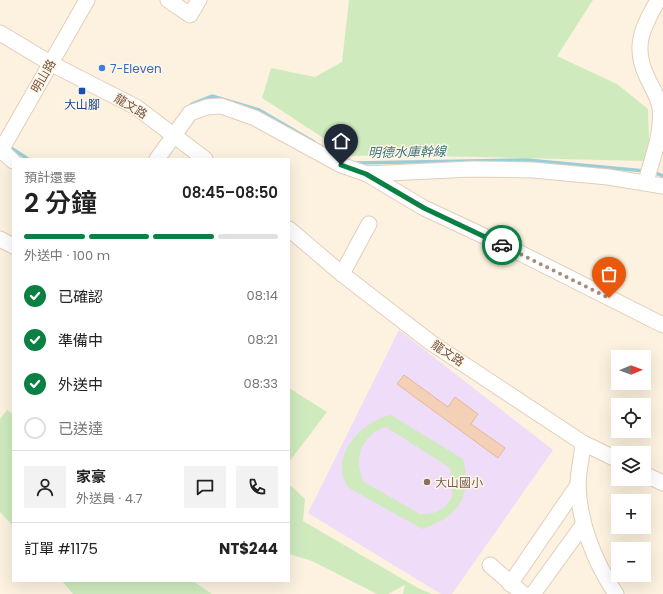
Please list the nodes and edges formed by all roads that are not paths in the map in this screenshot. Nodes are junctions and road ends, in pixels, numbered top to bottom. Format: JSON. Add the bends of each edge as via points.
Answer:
{"nodes":[{"id":1,"x":87,"y":0,"type":"edge"},
{"id":2,"x":168,"y":0,"type":"edge"},
{"id":3,"x":199,"y":0,"type":"edge"},
{"id":4,"x":658,"y":0,"type":"edge"},
{"id":5,"x":0,"y":33,"type":"edge"},
{"id":6,"x":50,"y":63,"type":"junction"},
{"id":7,"x":172,"y":133,"type":"junction"},
{"id":8,"x":2,"y":148,"type":"edge"},
{"id":9,"x":158,"y":158,"type":"edge"},
{"id":10,"x":204,"y":158,"type":"edge"},
{"id":11,"x":12,"y":160,"type":"edge"},
{"id":12,"x":366,"y":174,"type":"junction"},
{"id":13,"x":648,"y":175,"type":"junction"},
{"id":14,"x":663,"y":186,"type":"edge"},
{"id":15,"x":369,"y":224,"type":"dead end"},
{"id":16,"x":290,"y":230,"type":"edge"},
{"id":17,"x":0,"y":239,"type":"edge"},
{"id":18,"x":12,"y":245,"type":"edge"},
{"id":19,"x":342,"y":274,"type":"junction"},
{"id":20,"x":663,"y":325,"type":"edge"},
{"id":21,"x":583,"y":443,"type":"junction"},
{"id":22,"x":611,"y":457,"type":"edge"},
{"id":23,"x":651,"y":477,"type":"edge"},
{"id":24,"x":663,"y":483,"type":"edge"},
{"id":25,"x":578,"y":485,"type":"junction"},
{"id":26,"x":583,"y":525,"type":"junction"},
{"id":27,"x":490,"y":565,"type":"dead end"},
{"id":28,"x":510,"y":584,"type":"junction"},
{"id":29,"x":523,"y":594,"type":"edge"},
{"id":30,"x":534,"y":594,"type":"edge"},
{"id":31,"x":616,"y":594,"type":"edge"}],
"edges":[{"from":1,"to":6,"type":"street","name":"明山路"},
{"from":2,"to":3,"type":"street","via":[[190,15]]},
{"from":4,"to":13,"type":"street","via":[[644,25],[640,45],[640,59],[646,77],[658,97],[660,109],[658,141]]},
{"from":5,"to":6,"type":"street","name":"龍文路"},
{"from":6,"to":7,"type":"street","name":"龍文路","via":[[136,107]]},
{"from":6,"to":8,"type":"street","name":"明山路"},
{"from":7,"to":9,"type":"street"},
{"from":7,"to":10,"type":"street","name":"龍文路"},
{"from":7,"to":12,"type":"street","via":[[190,114],[221,106],[255,118],[341,165]]},
{"from":8,"to":11,"type":"street"},
{"from":12,"to":13,"type":"street","via":[[472,169]]},
{"from":12,"to":20,"type":"street","via":[[424,208]]},
{"from":13,"to":14,"type":"street"},
{"from":15,"to":19,"type":"street"},
{"from":16,"to":19,"type":"street","name":"龍文路"},
{"from":17,"to":18,"type":"street"},
{"from":19,"to":21,"type":"street","name":"龍文路","via":[[430,342]]},
{"from":21,"to":22,"type":"street","name":"龍文路"},
{"from":21,"to":25,"type":"street"},
{"from":23,"to":24,"type":"street"},
{"from":25,"to":26,"type":"street"},
{"from":25,"to":28,"type":"street"},
{"from":26,"to":30,"type":"street"},
{"from":26,"to":31,"type":"street"},
{"from":27,"to":28,"type":"street"},
{"from":28,"to":29,"type":"street"}]}
